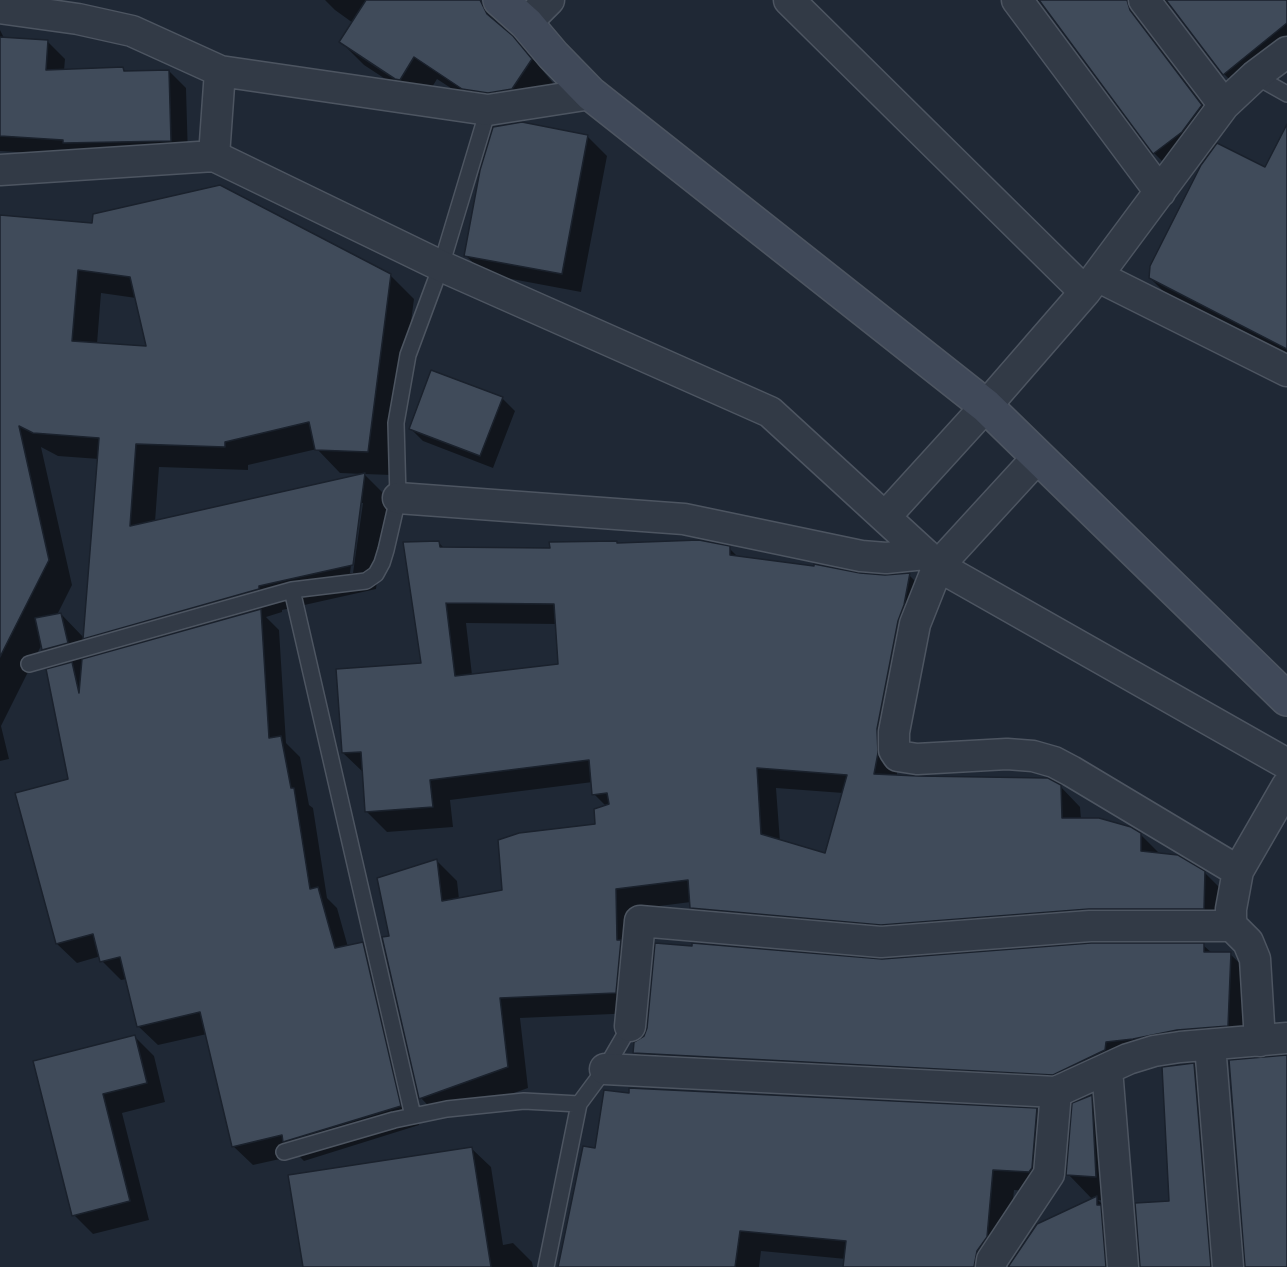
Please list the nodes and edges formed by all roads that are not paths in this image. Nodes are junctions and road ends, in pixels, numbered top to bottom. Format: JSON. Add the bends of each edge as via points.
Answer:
{"nodes":[{"id":1,"x":500,"y":0,"type":"edge"},
{"id":2,"x":549,"y":0,"type":"edge"},
{"id":3,"x":789,"y":0,"type":"edge"},
{"id":4,"x":1017,"y":0,"type":"edge"},
{"id":5,"x":1144,"y":0,"type":"edge"},
{"id":6,"x":0,"y":8,"type":"edge"},
{"id":7,"x":526,"y":23,"type":"junction"},
{"id":8,"x":1287,"y":52,"type":"edge"},
{"id":9,"x":220,"y":71,"type":"junction"},
{"id":10,"x":1255,"y":76,"type":"junction"},
{"id":11,"x":591,"y":94,"type":"junction"},
{"id":12,"x":1287,"y":94,"type":"edge"},
{"id":13,"x":1224,"y":105,"type":"junction"},
{"id":14,"x":488,"y":111,"type":"junction"},
{"id":15,"x":214,"y":156,"type":"junction"},
{"id":16,"x":0,"y":170,"type":"edge"},
{"id":17,"x":1160,"y":192,"type":"junction"},
{"id":18,"x":441,"y":266,"type":"junction"},
{"id":19,"x":1091,"y":284,"type":"junction"},
{"id":20,"x":1287,"y":371,"type":"edge"},
{"id":21,"x":986,"y":406,"type":"junction"},
{"id":22,"x":1038,"y":457,"type":"junction"},
{"id":23,"x":398,"y":498,"type":"junction"},
{"id":24,"x":885,"y":517,"type":"junction"},
{"id":25,"x":931,"y":560,"type":"junction"},
{"id":26,"x":292,"y":590,"type":"junction"},
{"id":27,"x":29,"y":664,"type":"dead end"},
{"id":28,"x":1287,"y":699,"type":"edge"},
{"id":29,"x":1287,"y":764,"type":"edge"},
{"id":30,"x":1287,"y":786,"type":"edge"},
{"id":31,"x":1238,"y":871,"type":"junction"},
{"id":32,"x":1232,"y":926,"type":"junction"},
{"id":33,"x":630,"y":1026,"type":"joint"},
{"id":34,"x":1274,"y":1040,"type":"edge"},
{"id":35,"x":1210,"y":1045,"type":"junction"},
{"id":36,"x":605,"y":1069,"type":"junction"},
{"id":37,"x":1107,"y":1069,"type":"junction"},
{"id":38,"x":1056,"y":1092,"type":"junction"},
{"id":39,"x":579,"y":1104,"type":"junction"},
{"id":40,"x":413,"y":1116,"type":"junction"},
{"id":41,"x":285,"y":1152,"type":"dead end"},
{"id":42,"x":546,"y":1267,"type":"edge"},
{"id":43,"x":991,"y":1267,"type":"edge"},
{"id":44,"x":1123,"y":1267,"type":"edge"},
{"id":45,"x":1228,"y":1267,"type":"edge"}],
"edges":[{"from":1,"to":7,"type":"street"},
{"from":2,"to":7,"type":"street"},
{"from":3,"to":19,"type":"street"},
{"from":4,"to":17,"type":"street"},
{"from":5,"to":13,"type":"street"},
{"from":6,"to":9,"type":"street","via":[[132,31]]},
{"from":7,"to":11,"type":"street"},
{"from":8,"to":10,"type":"street"},
{"from":9,"to":14,"type":"street"},
{"from":9,"to":15,"type":"street"},
{"from":10,"to":12,"type":"lane"},
{"from":10,"to":13,"type":"street"},
{"from":11,"to":14,"type":"street"},
{"from":11,"to":21,"type":"street"},
{"from":13,"to":17,"type":"street"},
{"from":14,"to":18,"type":"lane"},
{"from":15,"to":16,"type":"street"},
{"from":15,"to":18,"type":"street"},
{"from":17,"to":19,"type":"street"},
{"from":18,"to":23,"type":"lane","via":[[408,355],[396,423]]},
{"from":18,"to":24,"type":"street","via":[[770,412]]},
{"from":19,"to":20,"type":"street"},
{"from":19,"to":21,"type":"street"},
{"from":21,"to":22,"type":"street"},
{"from":21,"to":24,"type":"street"},
{"from":22,"to":25,"type":"street"},
{"from":22,"to":28,"type":"street"},
{"from":23,"to":25,"type":"street","via":[[684,519],[861,556]]},
{"from":23,"to":26,"type":"lane","via":[[376,574],[366,581]]},
{"from":24,"to":25,"type":"street"},
{"from":25,"to":29,"type":"street"},
{"from":25,"to":31,"type":"street","via":[[894,732],[898,756],[917,759],[1007,754],[1054,762]]},
{"from":26,"to":27,"type":"lane"},
{"from":26,"to":40,"type":"lane"},
{"from":30,"to":31,"type":"street"},
{"from":31,"to":32,"type":"street"},
{"from":32,"to":33,"type":"street","via":[[1090,926],[880,942],[640,921]]},
{"from":32,"to":34,"type":"street","via":[[1248,942],[1255,959]]},
{"from":33,"to":36,"type":"lane"},
{"from":34,"to":35,"type":"street"},
{"from":35,"to":37,"type":"street","via":[[1154,1051]]},
{"from":35,"to":45,"type":"street"},
{"from":36,"to":38,"type":"street"},
{"from":36,"to":39,"type":"lane"},
{"from":37,"to":38,"type":"street"},
{"from":37,"to":44,"type":"street"},
{"from":38,"to":43,"type":"street","via":[[1049,1174]]},
{"from":39,"to":40,"type":"lane","via":[[515,1102]]},
{"from":39,"to":42,"type":"lane"},
{"from":40,"to":41,"type":"lane"}]}
